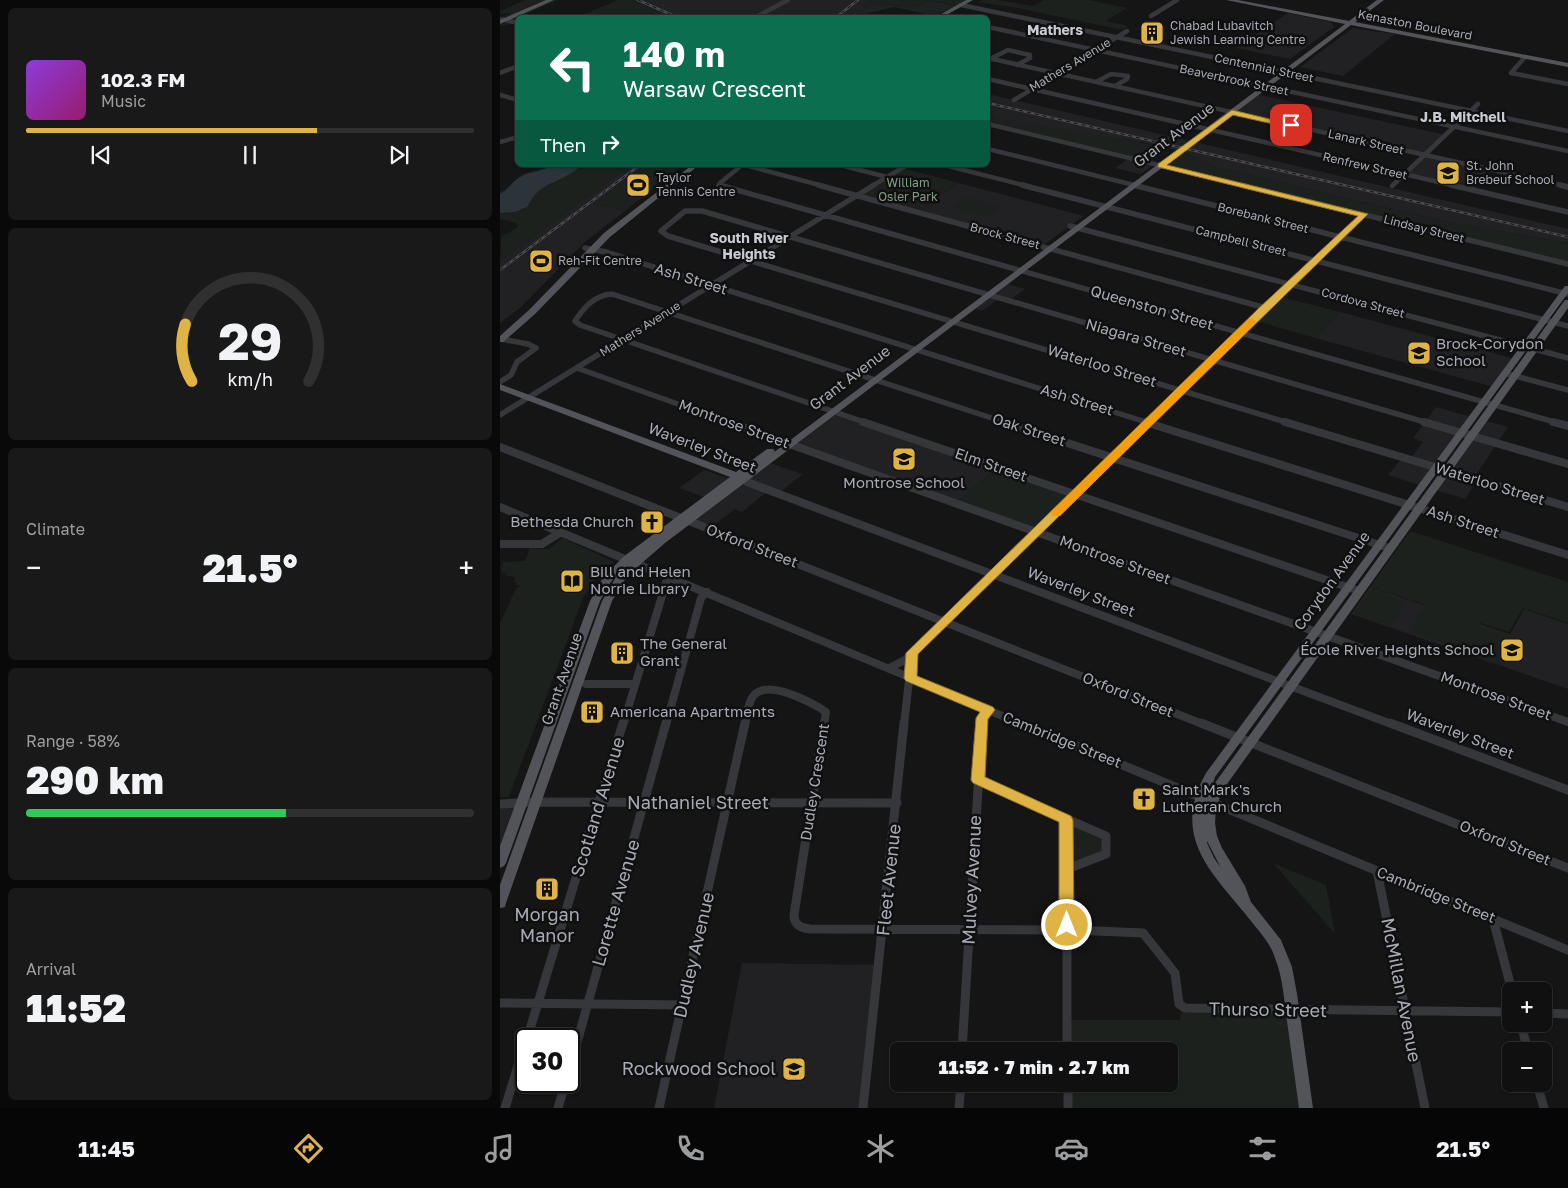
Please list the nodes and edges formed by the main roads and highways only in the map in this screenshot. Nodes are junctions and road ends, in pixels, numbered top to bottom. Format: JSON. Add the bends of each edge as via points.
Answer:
{"nodes":[{"id":1,"x":541,"y":0,"type":"edge"},
{"id":2,"x":551,"y":0,"type":"edge"},
{"id":3,"x":977,"y":0,"type":"edge"},
{"id":4,"x":1228,"y":0,"type":"edge"},
{"id":5,"x":1240,"y":0,"type":"edge"},
{"id":6,"x":1374,"y":0,"type":"edge"},
{"id":7,"x":1382,"y":0,"type":"edge"},
{"id":8,"x":966,"y":3,"type":"edge"},
{"id":9,"x":1360,"y":14,"type":"junction"},
{"id":10,"x":521,"y":15,"type":"edge"},
{"id":11,"x":523,"y":15,"type":"edge"},
{"id":12,"x":943,"y":15,"type":"edge"},
{"id":13,"x":515,"y":18,"type":"edge"},
{"id":14,"x":515,"y":18,"type":"edge"},
{"id":15,"x":515,"y":18,"type":"edge"},
{"id":16,"x":502,"y":19,"type":"edge"},
{"id":17,"x":1332,"y":19,"type":"junction"},
{"id":18,"x":1349,"y":22,"type":"junction"},
{"id":19,"x":1369,"y":27,"type":"junction"},
{"id":20,"x":1382,"y":28,"type":"junction"},
{"id":21,"x":1337,"y":31,"type":"junction"},
{"id":22,"x":1568,"y":64,"type":"edge"},
{"id":23,"x":686,"y":167,"type":"edge"},
{"id":24,"x":693,"y":167,"type":"edge"},
{"id":25,"x":646,"y":200,"type":"junction"},
{"id":26,"x":589,"y":248,"type":"junction"},
{"id":27,"x":1567,"y":292,"type":"edge"},
{"id":28,"x":1568,"y":302,"type":"edge"},
{"id":29,"x":1549,"y":321,"type":"junction"},
{"id":30,"x":500,"y":331,"type":"edge"},
{"id":31,"x":500,"y":340,"type":"edge"},
{"id":32,"x":500,"y":387,"type":"edge"},
{"id":33,"x":500,"y":393,"type":"edge"},
{"id":34,"x":525,"y":399,"type":"junction"},
{"id":35,"x":787,"y":443,"type":"junction"},
{"id":36,"x":759,"y":459,"type":"junction"},
{"id":37,"x":721,"y":470,"type":"junction"},
{"id":38,"x":738,"y":479,"type":"junction"},
{"id":39,"x":1414,"y":506,"type":"junction"},
{"id":40,"x":631,"y":561,"type":"junction"},
{"id":41,"x":1206,"y":799,"type":"junction"},
{"id":42,"x":500,"y":863,"type":"edge"},
{"id":43,"x":500,"y":903,"type":"edge"},
{"id":44,"x":1306,"y":1108,"type":"edge"}],
"edges":[{"from":1,"to":10,"type":"main road"},
{"from":2,"to":11,"type":"main road"},
{"from":3,"to":8,"type":"main road"},
{"from":4,"to":17,"type":"main road","name":"Kenaston Boulevard"},
{"from":5,"to":17,"type":"main road","name":"Kenaston Boulevard"},
{"from":6,"to":9,"type":"main road","name":"Grant Avenue"},
{"from":7,"to":9,"type":"main road","name":"Grant Avenue"},
{"from":8,"to":12,"type":"main road"},
{"from":9,"to":17,"type":"main road"},
{"from":9,"to":18,"type":"main road","name":"Grant Avenue"},
{"from":9,"to":20,"type":"main road","via":[[1358,20],[1361,22]]},
{"from":13,"to":16,"type":"main road"},
{"from":14,"to":16,"type":"main road"},
{"from":15,"to":16,"type":"main road"},
{"from":17,"to":18,"type":"main road","name":"Kenaston Boulevard"},
{"from":17,"to":21,"type":"main road","via":[[1339,25]]},
{"from":18,"to":19,"type":"main road","name":"Kenaston Boulevard"},
{"from":18,"to":20,"type":"main road","name":"Kenaston Boulevard"},
{"from":18,"to":21,"type":"main road","name":"Grant Avenue"},
{"from":19,"to":21,"type":"main road"},
{"from":19,"to":22,"type":"main road","name":"Kenaston Boulevard"},
{"from":20,"to":22,"type":"main road","name":"Kenaston Boulevard"},
{"from":21,"to":35,"type":"main road","name":"Grant Avenue"},
{"from":23,"to":25,"type":"main road"},
{"from":24,"to":25,"type":"main road"},
{"from":25,"to":26,"type":"main road"},
{"from":26,"to":30,"type":"main road"},
{"from":26,"to":31,"type":"main road","via":[[534,310]]},
{"from":27,"to":29,"type":"main road","name":"Corydon Avenue"},
{"from":28,"to":29,"type":"main road","name":"Corydon Avenue"},
{"from":29,"to":39,"type":"main road","name":"Corydon Avenue"},
{"from":32,"to":34,"type":"main road","name":"Waverley Street"},
{"from":33,"to":34,"type":"main road","name":"Waverley Street"},
{"from":34,"to":37,"type":"main road","name":"Waverley Street"},
{"from":34,"to":38,"type":"main road","name":"Waverley Street"},
{"from":35,"to":36,"type":"main road","name":"Grant Avenue"},
{"from":35,"to":38,"type":"main road","name":"Grant Avenue"},
{"from":36,"to":37,"type":"main road"},
{"from":36,"to":38,"type":"main road","name":"Grant Avenue"},
{"from":37,"to":38,"type":"main road","name":"Waverley Street"},
{"from":38,"to":40,"type":"main road","name":"Grant Avenue"},
{"from":39,"to":41,"type":"main road","name":"Corydon Avenue","via":[[1359,591],[1221,783]]},
{"from":39,"to":41,"type":"main road","name":"Corydon Avenue","via":[[1378,544],[1210,776]]},
{"from":40,"to":42,"type":"main road","name":"Grant Avenue","via":[[606,581],[595,601]]},
{"from":40,"to":43,"type":"main road","name":"Grant Avenue","via":[[607,601]]},
{"from":41,"to":44,"type":"main road","name":"Corydon Avenue","via":[[1211,838],[1240,885],[1246,904],[1278,949],[1289,983]]}]}
